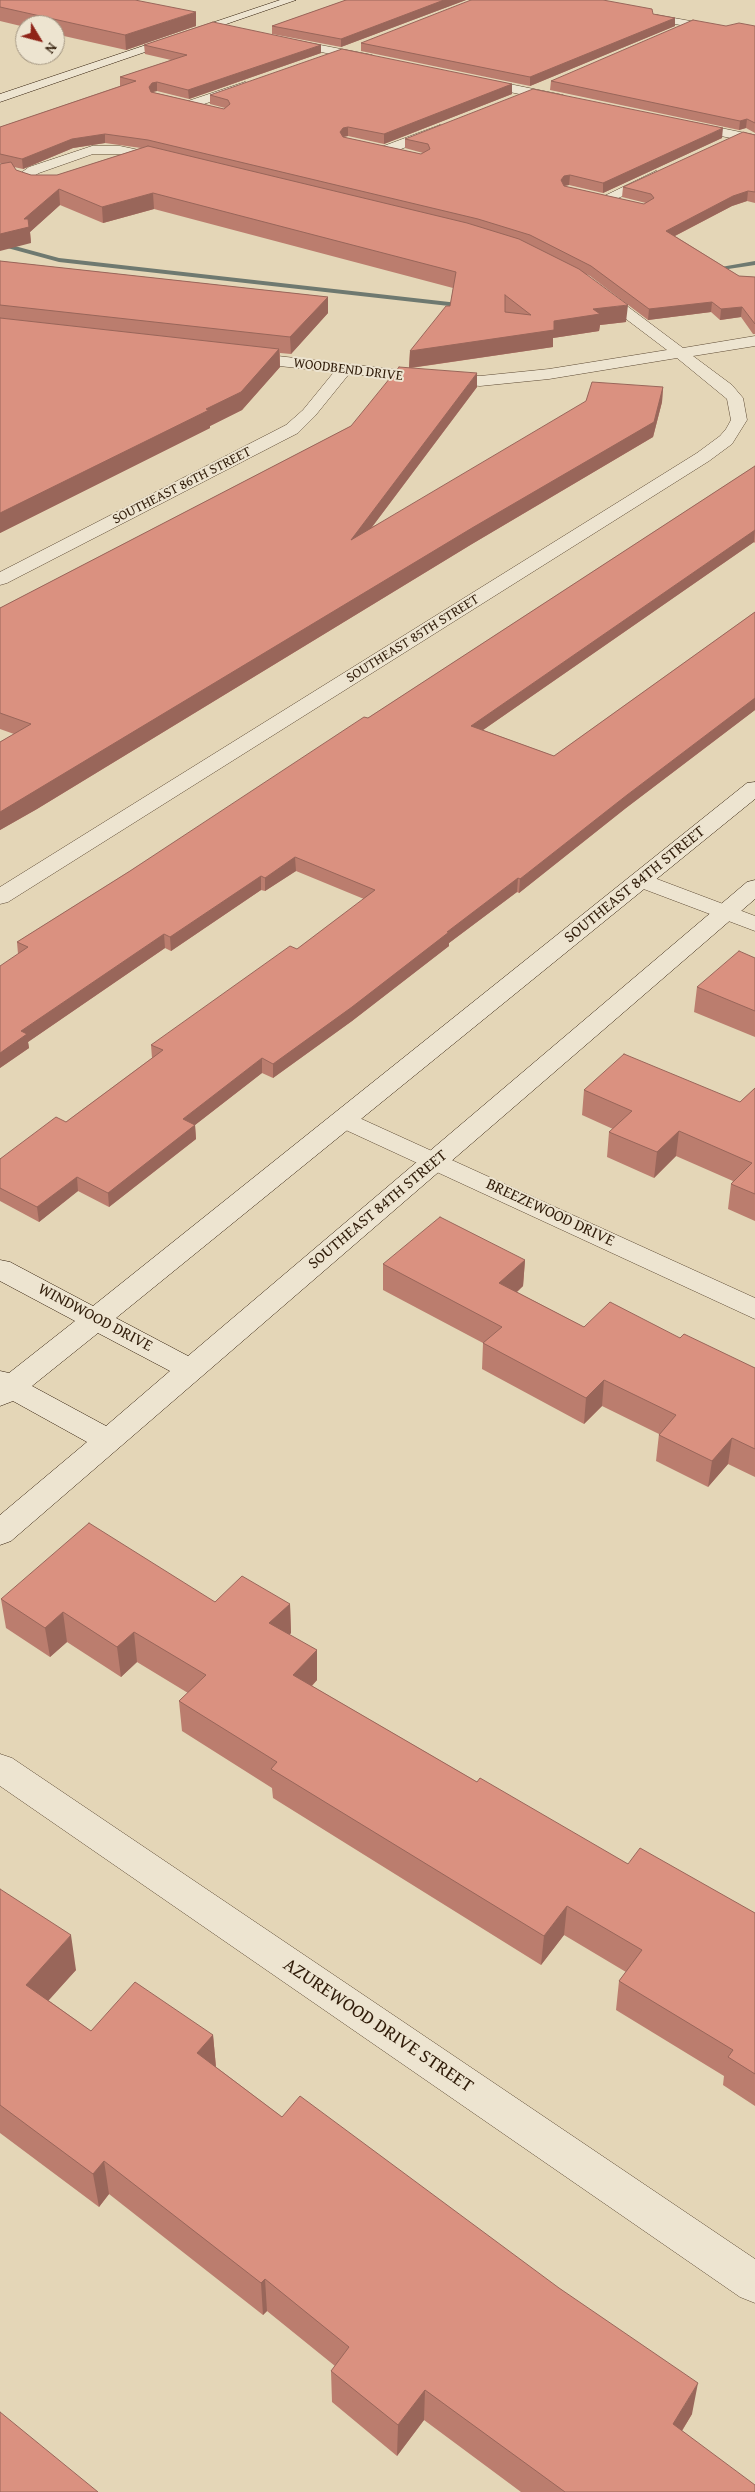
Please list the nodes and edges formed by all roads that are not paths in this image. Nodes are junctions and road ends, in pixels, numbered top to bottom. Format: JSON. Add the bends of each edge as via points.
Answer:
{"nodes":[{"id":1,"x":291,"y":0,"type":"edge"},
{"id":2,"x":657,"y":18,"type":"edge"},
{"id":3,"x":691,"y":24,"type":"junction"},
{"id":4,"x":215,"y":26,"type":"junction"},
{"id":5,"x":726,"y":30,"type":"edge"},
{"id":6,"x":240,"y":32,"type":"edge"},
{"id":7,"x":666,"y":34,"type":"edge"},
{"id":8,"x":275,"y":39,"type":"edge"},
{"id":9,"x":364,"y":44,"type":"edge"},
{"id":10,"x":340,"y":53,"type":"junction"},
{"id":11,"x":318,"y":60,"type":"edge"},
{"id":12,"x":386,"y":62,"type":"edge"},
{"id":13,"x":464,"y":78,"type":"edge"},
{"id":14,"x":254,"y":83,"type":"edge"},
{"id":15,"x":553,"y":83,"type":"edge"},
{"id":16,"x":531,"y":92,"type":"junction"},
{"id":17,"x":0,"y":98,"type":"edge"},
{"id":18,"x":173,"y":101,"type":"edge"},
{"id":19,"x":509,"y":101,"type":"edge"},
{"id":20,"x":576,"y":102,"type":"edge"},
{"id":21,"x":190,"y":105,"type":"junction"},
{"id":22,"x":214,"y":111,"type":"edge"},
{"id":23,"x":672,"y":122,"type":"edge"},
{"id":24,"x":448,"y":126,"type":"edge"},
{"id":25,"x":755,"y":129,"type":"edge"},
{"id":26,"x":740,"y":136,"type":"junction"},
{"id":27,"x":755,"y":140,"type":"edge"},
{"id":28,"x":718,"y":146,"type":"edge"},
{"id":29,"x":148,"y":155,"type":"junction"},
{"id":30,"x":412,"y":156,"type":"edge"},
{"id":31,"x":181,"y":163,"type":"edge"},
{"id":32,"x":122,"y":164,"type":"edge"},
{"id":33,"x":666,"y":170,"type":"edge"},
{"id":34,"x":64,"y":184,"type":"edge"},
{"id":35,"x":587,"y":195,"type":"edge"},
{"id":36,"x":605,"y":199,"type":"junction"},
{"id":37,"x":629,"y":204,"type":"edge"},
{"id":38,"x":584,"y":281,"type":"edge"},
{"id":39,"x":755,"y":342,"type":"edge"},
{"id":40,"x":681,"y":353,"type":"junction"},
{"id":41,"x":227,"y":355,"type":"edge"},
{"id":42,"x":345,"y":369,"type":"junction"},
{"id":43,"x":0,"y":579,"type":"edge"},
{"id":44,"x":755,"y":788,"type":"edge"},
{"id":45,"x":641,"y":880,"type":"junction"},
{"id":46,"x":755,"y":887,"type":"edge"},
{"id":47,"x":0,"y":897,"type":"edge"},
{"id":48,"x":725,"y":913,"type":"junction"},
{"id":49,"x":755,"y":924,"type":"edge"},
{"id":50,"x":344,"y":1118,"type":"junction"},
{"id":51,"x":437,"y":1160,"type":"junction"},
{"id":52,"x":0,"y":1269,"type":"edge"},
{"id":53,"x":755,"y":1309,"type":"edge"},
{"id":54,"x":97,"y":1318,"type":"junction"},
{"id":55,"x":190,"y":1369,"type":"junction"},
{"id":56,"x":4,"y":1388,"type":"edge"},
{"id":57,"x":108,"y":1440,"type":"junction"},
{"id":58,"x":0,"y":1533,"type":"edge"},
{"id":59,"x":0,"y":1768,"type":"edge"},
{"id":60,"x":755,"y":2283,"type":"edge"}],
"edges":[{"from":1,"to":4,"type":"street"},
{"from":2,"to":3,"type":"street"},
{"from":3,"to":5,"type":"street"},
{"from":3,"to":7,"type":"street"},
{"from":4,"to":6,"type":"street"},
{"from":4,"to":17,"type":"street"},
{"from":8,"to":10,"type":"street"},
{"from":9,"to":10,"type":"street"},
{"from":10,"to":11,"type":"street"},
{"from":10,"to":12,"type":"street"},
{"from":13,"to":16,"type":"street"},
{"from":14,"to":21,"type":"street"},
{"from":15,"to":16,"type":"street"},
{"from":16,"to":19,"type":"street"},
{"from":16,"to":20,"type":"street"},
{"from":18,"to":21,"type":"street"},
{"from":21,"to":22,"type":"street"},
{"from":23,"to":26,"type":"street"},
{"from":24,"to":30,"type":"street","via":[[381,149]]},
{"from":25,"to":26,"type":"street"},
{"from":26,"to":27,"type":"street"},
{"from":26,"to":28,"type":"street"},
{"from":29,"to":31,"type":"street"},
{"from":29,"to":32,"type":"street"},
{"from":29,"to":34,"type":"street","via":[[105,148],[92,150],[34,170],[21,178],[38,186]]},
{"from":33,"to":36,"type":"street"},
{"from":35,"to":36,"type":"street"},
{"from":36,"to":37,"type":"street"},
{"from":38,"to":40,"type":"street","name":"SOUTHEAST 85TH STREET"},
{"from":39,"to":40,"type":"street","name":"WOODBEND DRIVE"},
{"from":40,"to":42,"type":"street","name":"WOODBEND DRIVE","via":[[550,374],[480,381],[416,378]]},
{"from":40,"to":47,"type":"street","name":"SOUTHEAST 85TH STREET","via":[[735,398],[738,420],[734,430],[717,448]]},
{"from":41,"to":42,"type":"street","name":"WOODBEND DRIVE"},
{"from":42,"to":43,"type":"street","name":"SOUTHEAST 86TH STREET","via":[[292,429]]},
{"from":44,"to":45,"type":"street","name":"SOUTHEAST 84TH STREET"},
{"from":45,"to":48,"type":"street"},
{"from":45,"to":50,"type":"street","name":"SOUTHEAST 84TH STREET"},
{"from":46,"to":48,"type":"street","name":"SOUTHEAST 84TH STREET"},
{"from":48,"to":49,"type":"street"},
{"from":48,"to":51,"type":"street","name":"SOUTHEAST 84TH STREET"},
{"from":50,"to":51,"type":"street","name":"BREEZEWOOD DRIVE"},
{"from":50,"to":54,"type":"street","name":"SOUTHEAST 84TH STREET"},
{"from":51,"to":53,"type":"street","name":"BREEZEWOOD DRIVE"},
{"from":51,"to":55,"type":"street","name":"SOUTHEAST 84TH STREET"},
{"from":52,"to":54,"type":"street","name":"WINDWOOD DRIVE"},
{"from":54,"to":55,"type":"street","name":"WINDWOOD DRIVE"},
{"from":54,"to":56,"type":"street","name":"SOUTHEAST 84TH STREET"},
{"from":55,"to":57,"type":"street","name":"SOUTHEAST 84TH STREET"},
{"from":56,"to":57,"type":"street"},
{"from":57,"to":58,"type":"street","name":"SOUTHEAST 84TH STREET"},
{"from":59,"to":60,"type":"street","name":"AZUREWOOD DRIVE STREET"}]}
